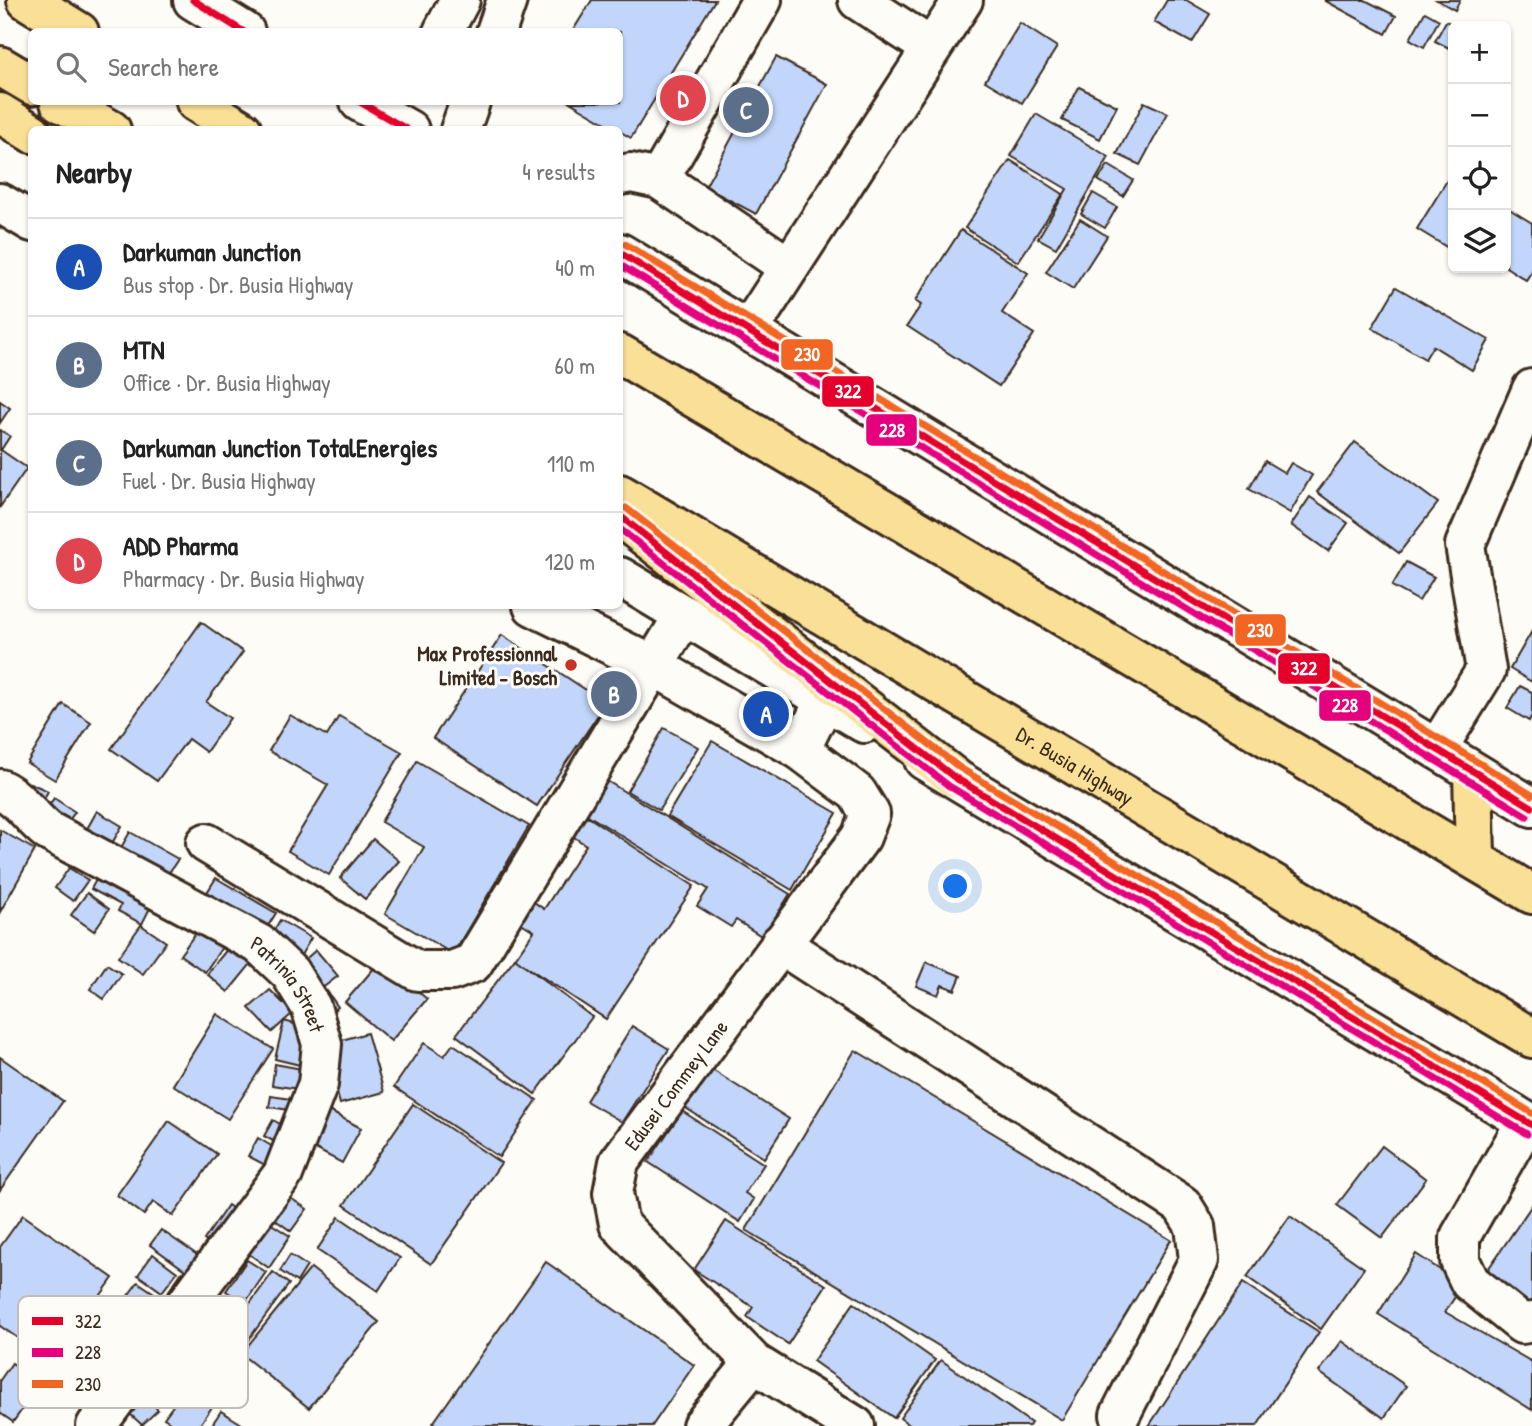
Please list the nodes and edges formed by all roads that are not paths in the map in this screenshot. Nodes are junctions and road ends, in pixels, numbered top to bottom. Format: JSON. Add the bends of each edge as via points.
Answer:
{"nodes":[{"id":1,"x":27,"y":0,"type":"edge"},
{"id":2,"x":193,"y":0,"type":"edge"},
{"id":3,"x":460,"y":0,"type":"edge"},
{"id":4,"x":507,"y":0,"type":"edge"},
{"id":5,"x":762,"y":0,"type":"edge"},
{"id":6,"x":858,"y":0,"type":"edge"},
{"id":7,"x":962,"y":0,"type":"edge"},
{"id":8,"x":72,"y":28,"type":"edge"},
{"id":9,"x":238,"y":28,"type":"edge"},
{"id":10,"x":445,"y":28,"type":"edge"},
{"id":11,"x":497,"y":28,"type":"edge"},
{"id":12,"x":930,"y":47,"type":"junction"},
{"id":13,"x":0,"y":66,"type":"edge"},
{"id":14,"x":28,"y":83,"type":"edge"},
{"id":15,"x":66,"y":105,"type":"edge"},
{"id":16,"x":201,"y":105,"type":"edge"},
{"id":17,"x":366,"y":105,"type":"edge"},
{"id":18,"x":469,"y":105,"type":"edge"},
{"id":19,"x":0,"y":113,"type":"edge"},
{"id":20,"x":398,"y":120,"type":"edge"},
{"id":21,"x":104,"y":126,"type":"edge"},
{"id":22,"x":235,"y":126,"type":"edge"},
{"id":23,"x":461,"y":126,"type":"edge"},
{"id":24,"x":28,"y":130,"type":"edge"},
{"id":25,"x":623,"y":174,"type":"edge"},
{"id":26,"x":659,"y":179,"type":"junction"},
{"id":27,"x":0,"y":203,"type":"edge"},
{"id":28,"x":28,"y":220,"type":"edge"},
{"id":29,"x":623,"y":255,"type":"edge"},
{"id":30,"x":789,"y":267,"type":"junction"},
{"id":31,"x":748,"y":331,"type":"junction"},
{"id":32,"x":623,"y":356,"type":"edge"},
{"id":33,"x":1532,"y":389,"type":"edge"},
{"id":34,"x":623,"y":496,"type":"edge"},
{"id":35,"x":623,"y":518,"type":"edge"},
{"id":36,"x":623,"y":579,"type":"edge"},
{"id":37,"x":547,"y":609,"type":"edge"},
{"id":38,"x":684,"y":615,"type":"junction"},
{"id":39,"x":652,"y":665,"type":"junction"},
{"id":40,"x":825,"y":700,"type":"junction"},
{"id":41,"x":1437,"y":749,"type":"junction"},
{"id":42,"x":800,"y":750,"type":"junction"},
{"id":43,"x":1473,"y":772,"type":"junction"},
{"id":44,"x":954,"y":778,"type":"junction"},
{"id":45,"x":0,"y":789,"type":"edge"},
{"id":46,"x":1532,"y":807,"type":"edge"},
{"id":47,"x":206,"y":843,"type":"dead end"},
{"id":48,"x":1475,"y":858,"type":"junction"},
{"id":49,"x":1532,"y":894,"type":"edge"},
{"id":50,"x":780,"y":944,"type":"junction"},
{"id":51,"x":1532,"y":1038,"type":"edge"},
{"id":52,"x":1529,"y":1123,"type":"edge"},
{"id":53,"x":192,"y":1296,"type":"edge"},
{"id":54,"x":1532,"y":1322,"type":"edge"},
{"id":55,"x":754,"y":1363,"type":"junction"},
{"id":56,"x":109,"y":1408,"type":"edge"},
{"id":57,"x":1120,"y":1415,"type":"dead end"},
{"id":58,"x":96,"y":1426,"type":"edge"},
{"id":59,"x":702,"y":1426,"type":"edge"},
{"id":60,"x":855,"y":1426,"type":"edge"}],
"edges":[{"from":1,"to":8,"type":"highway"},
{"from":2,"to":9,"type":"street"},
{"from":3,"to":10,"type":"street"},
{"from":4,"to":11,"type":"street"},
{"from":5,"to":26,"type":"street"},
{"from":6,"to":12,"type":"street"},
{"from":7,"to":12,"type":"street"},
{"from":12,"to":30,"type":"street"},
{"from":13,"to":14,"type":"highway"},
{"from":15,"to":21,"type":"highway"},
{"from":16,"to":22,"type":"highway"},
{"from":17,"to":20,"type":"street"},
{"from":18,"to":23,"type":"street"},
{"from":19,"to":24,"type":"highway"},
{"from":25,"to":26,"type":"street"},
{"from":26,"to":30,"type":"street"},
{"from":27,"to":28,"type":"street"},
{"from":29,"to":31,"type":"street"},
{"from":30,"to":31,"type":"street"},
{"from":31,"to":41,"type":"street"},
{"from":32,"to":48,"type":"highway"},
{"from":33,"to":41,"type":"street","via":[[1465,545],[1486,670]]},
{"from":34,"to":51,"type":"highway","name":"Dr. Busia Highway"},
{"from":35,"to":44,"type":"highway"},
{"from":36,"to":38,"type":"street"},
{"from":37,"to":39,"type":"street"},
{"from":38,"to":39,"type":"street"},
{"from":38,"to":40,"type":"street"},
{"from":39,"to":42,"type":"street"},
{"from":39,"to":47,"type":"street","via":[[473,963],[452,971],[416,971]]},
{"from":40,"to":42,"type":"street"},
{"from":40,"to":44,"type":"street"},
{"from":41,"to":43,"type":"street"},
{"from":42,"to":50,"type":"street","name":"Edusei Commey Lane","via":[[857,793],[870,814],[861,836]]},
{"from":43,"to":46,"type":"street"},
{"from":43,"to":48,"type":"highway"},
{"from":44,"to":52,"type":"street"},
{"from":45,"to":53,"type":"street","name":"Patrinia Street","via":[[19,799],[32,819],[48,831],[259,944],[290,973],[311,1007],[322,1044],[318,1084],[283,1174]]},
{"from":48,"to":49,"type":"highway"},
{"from":50,"to":55,"type":"street","name":"Edusei Commey Lane","via":[[619,1162],[613,1193],[619,1224]]},
{"from":50,"to":57,"type":"street","via":[[1182,1205],[1195,1226],[1199,1260]]},
{"from":52,"to":54,"type":"street","via":[[1460,1237],[1460,1261],[1470,1282],[1522,1324]]},
{"from":55,"to":59,"type":"street"},
{"from":55,"to":60,"type":"street","name":"Edusei Commey Lane"},
{"from":56,"to":58,"type":"street","name":"Patrinia Street"}]}
